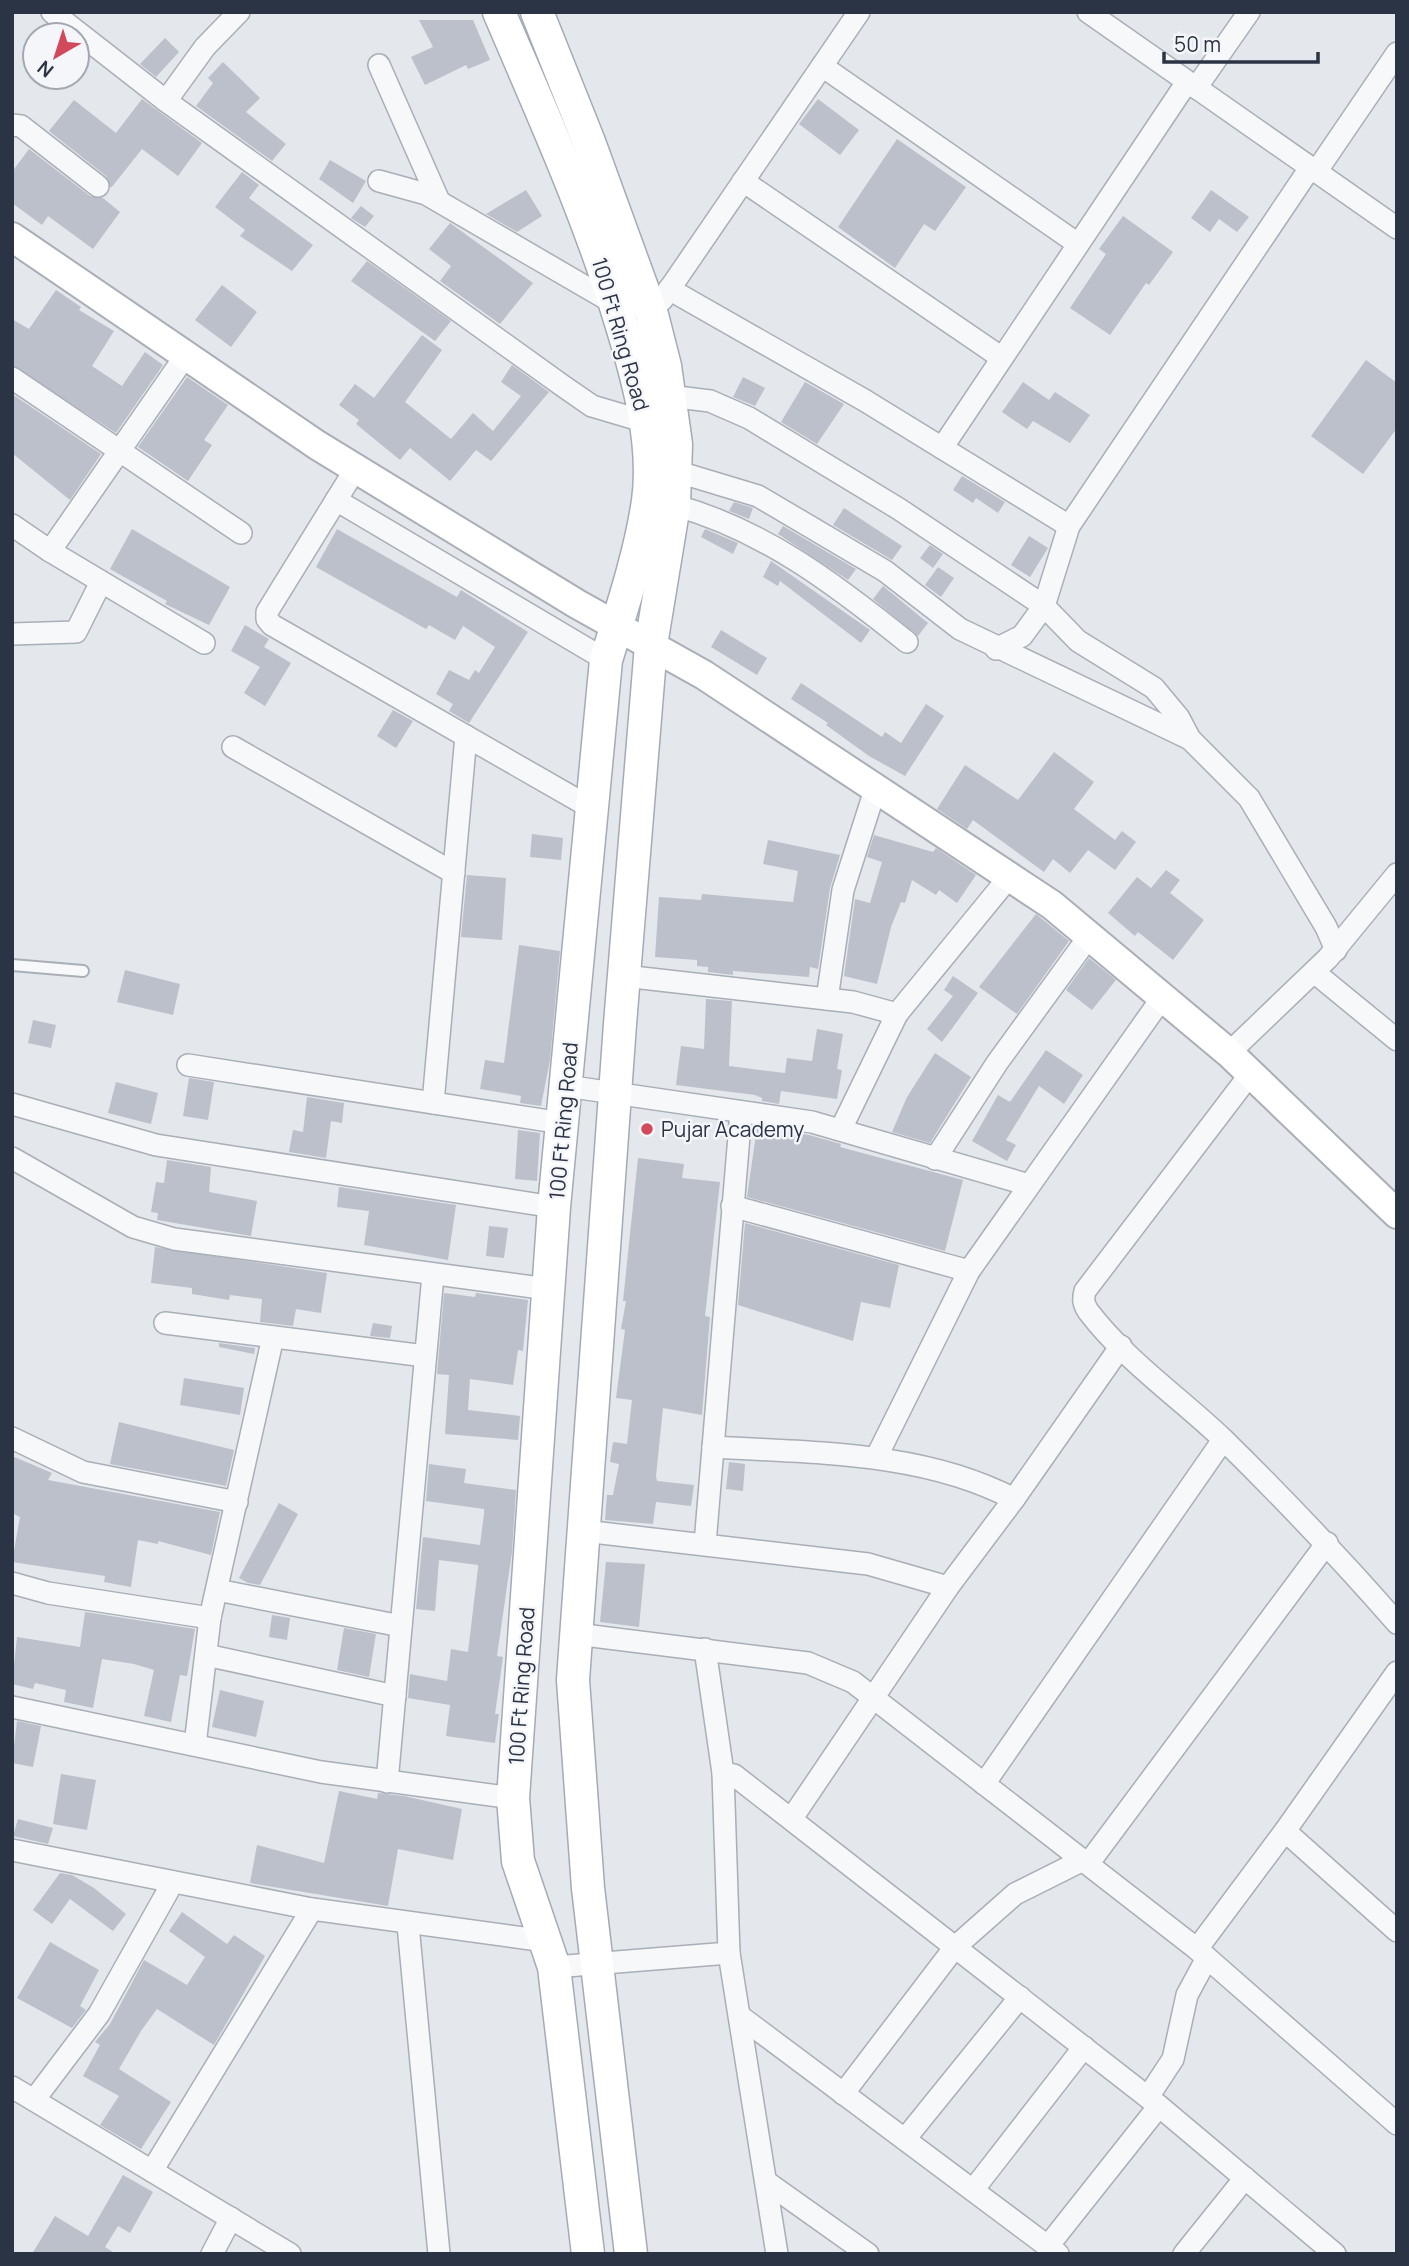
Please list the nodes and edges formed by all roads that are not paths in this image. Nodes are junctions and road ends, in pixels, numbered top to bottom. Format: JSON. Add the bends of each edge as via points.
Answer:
{"nodes":[{"id":1,"x":52,"y":12,"type":"edge"},
{"id":2,"x":239,"y":12,"type":"edge"},
{"id":3,"x":499,"y":12,"type":"edge"},
{"id":4,"x":537,"y":12,"type":"edge"},
{"id":5,"x":859,"y":12,"type":"edge"},
{"id":6,"x":1088,"y":12,"type":"edge"},
{"id":7,"x":1249,"y":12,"type":"edge"},
{"id":8,"x":1397,"y":53,"type":"edge"},
{"id":9,"x":379,"y":65,"type":"dead end"},
{"id":10,"x":822,"y":66,"type":"junction"},
{"id":11,"x":1191,"y":85,"type":"junction"},
{"id":12,"x":166,"y":101,"type":"junction"},
{"id":13,"x":12,"y":125,"type":"edge"},
{"id":14,"x":1313,"y":170,"type":"junction"},
{"id":15,"x":379,"y":181,"type":"dead end"},
{"id":16,"x":743,"y":181,"type":"junction"},
{"id":17,"x":98,"y":186,"type":"dead end"},
{"id":18,"x":439,"y":201,"type":"junction"},
{"id":19,"x":1397,"y":228,"type":"edge"},
{"id":20,"x":12,"y":237,"type":"edge"},
{"id":21,"x":1078,"y":244,"type":"junction"},
{"id":22,"x":670,"y":289,"type":"junction"},
{"id":23,"x":615,"y":304,"type":"junction"},
{"id":24,"x":652,"y":315,"type":"junction"},
{"id":25,"x":186,"y":355,"type":"junction"},
{"id":26,"x":1002,"y":358,"type":"junction"},
{"id":27,"x":12,"y":378,"type":"edge"},
{"id":28,"x":669,"y":396,"type":"junction"},
{"id":29,"x":646,"y":422,"type":"junction"},
{"id":30,"x":942,"y":448,"type":"junction"},
{"id":31,"x":120,"y":451,"type":"junction"},
{"id":32,"x":356,"y":468,"type":"junction"},
{"id":33,"x":675,"y":471,"type":"junction"},
{"id":34,"x":336,"y":500,"type":"junction"},
{"id":35,"x":674,"y":505,"type":"junction"},
{"id":36,"x":12,"y":525,"type":"edge"},
{"id":37,"x":1069,"y":526,"type":"junction"},
{"id":38,"x":241,"y":533,"type":"dead end"},
{"id":39,"x":50,"y":551,"type":"junction"},
{"id":40,"x":101,"y":582,"type":"junction"},
{"id":41,"x":1044,"y":606,"type":"junction"},
{"id":42,"x":617,"y":626,"type":"junction"},
{"id":43,"x":12,"y":634,"type":"edge"},
{"id":44,"x":907,"y":642,"type":"dead end"},
{"id":45,"x":204,"y":643,"type":"dead end"},
{"id":46,"x":651,"y":645,"type":"junction"},
{"id":47,"x":996,"y":649,"type":"junction"},
{"id":48,"x":606,"y":660,"type":"junction"},
{"id":49,"x":466,"y":736,"type":"junction"},
{"id":50,"x":1190,"y":740,"type":"junction"},
{"id":51,"x":233,"y":747,"type":"dead end"},
{"id":52,"x":875,"y":790,"type":"junction"},
{"id":53,"x":593,"y":809,"type":"junction"},
{"id":54,"x":454,"y":873,"type":"junction"},
{"id":55,"x":1397,"y":874,"type":"edge"},
{"id":56,"x":1010,"y":876,"type":"junction"},
{"id":57,"x":1090,"y":935,"type":"junction"},
{"id":58,"x":1336,"y":950,"type":"junction"},
{"id":59,"x":12,"y":965,"type":"edge"},
{"id":60,"x":83,"y":971,"type":"dead end"},
{"id":61,"x":1314,"y":972,"type":"junction"},
{"id":62,"x":624,"y":976,"type":"junction"},
{"id":63,"x":1164,"y":995,"type":"junction"},
{"id":64,"x":827,"y":999,"type":"junction"},
{"id":65,"x":897,"y":1014,"type":"junction"},
{"id":66,"x":1397,"y":1040,"type":"edge"},
{"id":67,"x":1229,"y":1053,"type":"junction"},
{"id":68,"x":188,"y":1065,"type":"dead end"},
{"id":69,"x":1251,"y":1073,"type":"junction"},
{"id":70,"x":566,"y":1086,"type":"junction"},
{"id":71,"x":615,"y":1093,"type":"junction"},
{"id":72,"x":433,"y":1103,"type":"junction"},
{"id":73,"x":12,"y":1104,"type":"edge"},
{"id":74,"x":741,"y":1112,"type":"junction"},
{"id":75,"x":562,"y":1123,"type":"junction"},
{"id":76,"x":841,"y":1129,"type":"junction"},
{"id":77,"x":12,"y":1158,"type":"edge"},
{"id":78,"x":936,"y":1159,"type":"junction"},
{"id":79,"x":1029,"y":1185,"type":"junction"},
{"id":80,"x":732,"y":1206,"type":"junction"},
{"id":81,"x":554,"y":1207,"type":"junction"},
{"id":82,"x":1397,"y":1213,"type":"edge"},
{"id":83,"x":969,"y":1271,"type":"junction"},
{"id":84,"x":433,"y":1275,"type":"junction"},
{"id":85,"x":548,"y":1289,"type":"junction"},
{"id":86,"x":165,"y":1323,"type":"dead end"},
{"id":87,"x":273,"y":1337,"type":"junction"},
{"id":88,"x":1122,"y":1346,"type":"junction"},
{"id":89,"x":425,"y":1356,"type":"junction"},
{"id":90,"x":12,"y":1438,"type":"edge"},
{"id":91,"x":1223,"y":1440,"type":"junction"},
{"id":92,"x":713,"y":1447,"type":"junction"},
{"id":93,"x":876,"y":1458,"type":"junction"},
{"id":94,"x":1014,"y":1499,"type":"junction"},
{"id":95,"x":237,"y":1502,"type":"junction"},
{"id":96,"x":584,"y":1531,"type":"junction"},
{"id":97,"x":1327,"y":1543,"type":"junction"},
{"id":98,"x":705,"y":1544,"type":"junction"},
{"id":99,"x":12,"y":1583,"type":"edge"},
{"id":100,"x":948,"y":1587,"type":"junction"},
{"id":101,"x":217,"y":1590,"type":"junction"},
{"id":102,"x":210,"y":1618,"type":"junction"},
{"id":103,"x":1397,"y":1623,"type":"edge"},
{"id":104,"x":401,"y":1626,"type":"junction"},
{"id":105,"x":576,"y":1634,"type":"junction"},
{"id":106,"x":705,"y":1649,"type":"junction"},
{"id":107,"x":206,"y":1655,"type":"junction"},
{"id":108,"x":1397,"y":1672,"type":"edge"},
{"id":109,"x":395,"y":1696,"type":"junction"},
{"id":110,"x":873,"y":1696,"type":"junction"},
{"id":111,"x":12,"y":1707,"type":"edge"},
{"id":112,"x":195,"y":1745,"type":"junction"},
{"id":113,"x":723,"y":1773,"type":"junction"},
{"id":114,"x":387,"y":1782,"type":"junction"},
{"id":115,"x":985,"y":1784,"type":"junction"},
{"id":116,"x":513,"y":1798,"type":"junction"},
{"id":117,"x":793,"y":1818,"type":"junction"},
{"id":118,"x":1285,"y":1831,"type":"junction"},
{"id":119,"x":12,"y":1850,"type":"edge"},
{"id":120,"x":1085,"y":1862,"type":"junction"},
{"id":121,"x":173,"y":1882,"type":"junction"},
{"id":122,"x":312,"y":1909,"type":"junction"},
{"id":123,"x":408,"y":1924,"type":"junction"},
{"id":124,"x":1397,"y":1931,"type":"edge"},
{"id":125,"x":955,"y":1947,"type":"junction"},
{"id":126,"x":730,"y":1953,"type":"junction"},
{"id":127,"x":549,"y":1954,"type":"junction"},
{"id":128,"x":1202,"y":1954,"type":"junction"},
{"id":129,"x":599,"y":1963,"type":"junction"},
{"id":130,"x":1020,"y":1997,"type":"junction"},
{"id":131,"x":741,"y":2017,"type":"junction"},
{"id":132,"x":1084,"y":2047,"type":"junction"},
{"id":133,"x":12,"y":2087,"type":"edge"},
{"id":134,"x":844,"y":2094,"type":"junction"},
{"id":135,"x":34,"y":2100,"type":"junction"},
{"id":136,"x":1154,"y":2101,"type":"junction"},
{"id":137,"x":1397,"y":2124,"type":"edge"},
{"id":138,"x":905,"y":2139,"type":"junction"},
{"id":139,"x":152,"y":2171,"type":"junction"},
{"id":140,"x":1245,"y":2178,"type":"junction"},
{"id":141,"x":768,"y":2183,"type":"junction"},
{"id":142,"x":973,"y":2190,"type":"junction"},
{"id":143,"x":231,"y":2218,"type":"junction"},
{"id":144,"x":1310,"y":2246,"type":"edge"},
{"id":145,"x":1053,"y":2250,"type":"edge"},
{"id":146,"x":212,"y":2254,"type":"edge"},
{"id":147,"x":290,"y":2254,"type":"edge"},
{"id":148,"x":439,"y":2254,"type":"edge"},
{"id":149,"x":588,"y":2254,"type":"edge"},
{"id":150,"x":631,"y":2254,"type":"edge"},
{"id":151,"x":777,"y":2254,"type":"edge"},
{"id":152,"x":869,"y":2254,"type":"edge"},
{"id":153,"x":1184,"y":2254,"type":"edge"},
{"id":154,"x":1335,"y":2254,"type":"edge"}],
"edges":[{"from":1,"to":12,"type":"street"},
{"from":2,"to":12,"type":"street","via":[[205,47]]},
{"from":3,"to":23,"type":"main road","name":"100 Ft Ring Road","via":[[573,184]]},
{"from":4,"to":24,"type":"main road","name":"100 Ft Ring Road"},
{"from":5,"to":10,"type":"street"},
{"from":6,"to":11,"type":"street"},
{"from":7,"to":11,"type":"street"},
{"from":8,"to":14,"type":"street"},
{"from":9,"to":18,"type":"street"},
{"from":10,"to":16,"type":"street"},
{"from":10,"to":21,"type":"street"},
{"from":11,"to":14,"type":"street"},
{"from":11,"to":21,"type":"street"},
{"from":12,"to":29,"type":"street","via":[[592,406]]},
{"from":13,"to":17,"type":"street","via":[[21,127]]},
{"from":14,"to":19,"type":"street"},
{"from":14,"to":37,"type":"street"},
{"from":15,"to":18,"type":"street"},
{"from":16,"to":22,"type":"street"},
{"from":16,"to":26,"type":"street"},
{"from":18,"to":23,"type":"street"},
{"from":20,"to":25,"type":"street"},
{"from":21,"to":26,"type":"street"},
{"from":22,"to":24,"type":"street"},
{"from":22,"to":30,"type":"street"},
{"from":23,"to":29,"type":"main road","name":"100 Ft Ring Road"},
{"from":24,"to":28,"type":"main road","name":"100 Ft Ring Road"},
{"from":25,"to":31,"type":"street"},
{"from":25,"to":32,"type":"street"},
{"from":26,"to":30,"type":"street"},
{"from":27,"to":31,"type":"street"},
{"from":28,"to":33,"type":"main road","name":"100 Ft Ring Road"},
{"from":28,"to":41,"type":"street","via":[[710,401],[749,418],[899,509]]},
{"from":29,"to":42,"type":"main road","name":"100 Ft Ring Road","via":[[648,499]]},
{"from":30,"to":37,"type":"street"},
{"from":31,"to":38,"type":"street"},
{"from":31,"to":39,"type":"street"},
{"from":32,"to":34,"type":"street"},
{"from":32,"to":42,"type":"street"},
{"from":33,"to":35,"type":"main road","name":"100 Ft Ring Road"},
{"from":33,"to":47,"type":"street","via":[[758,496],[791,513],[885,571],[960,629]]},
{"from":34,"to":48,"type":"street"},
{"from":34,"to":49,"type":"street","via":[[267,619]]},
{"from":35,"to":44,"type":"street","via":[[713,516],[793,557]]},
{"from":35,"to":46,"type":"main road","name":"100 Ft Ring Road"},
{"from":36,"to":39,"type":"street"},
{"from":37,"to":41,"type":"street"},
{"from":39,"to":40,"type":"street"},
{"from":40,"to":43,"type":"street","via":[[76,632]]},
{"from":40,"to":45,"type":"street"},
{"from":41,"to":47,"type":"street","via":[[1022,636]]},
{"from":41,"to":50,"type":"street","via":[[1078,641],[1154,688]]},
{"from":42,"to":46,"type":"street"},
{"from":42,"to":48,"type":"main road","name":"100 Ft Ring Road"},
{"from":46,"to":52,"type":"street","via":[[704,675]]},
{"from":46,"to":62,"type":"main road","name":"100 Ft Ring Road"},
{"from":47,"to":50,"type":"street"},
{"from":48,"to":53,"type":"main road","name":"100 Ft Ring Road"},
{"from":49,"to":53,"type":"street"},
{"from":49,"to":54,"type":"street"},
{"from":50,"to":58,"type":"street","via":[[1249,798]]},
{"from":51,"to":54,"type":"street"},
{"from":52,"to":56,"type":"street"},
{"from":52,"to":64,"type":"street","via":[[843,890]]},
{"from":53,"to":70,"type":"main road","name":"100 Ft Ring Road"},
{"from":54,"to":72,"type":"street"},
{"from":55,"to":58,"type":"street"},
{"from":56,"to":57,"type":"street"},
{"from":56,"to":65,"type":"street"},
{"from":57,"to":63,"type":"street"},
{"from":57,"to":78,"type":"street","via":[[997,1063]]},
{"from":58,"to":61,"type":"street"},
{"from":59,"to":60,"type":"lane"},
{"from":61,"to":66,"type":"street"},
{"from":61,"to":67,"type":"street"},
{"from":62,"to":64,"type":"street"},
{"from":62,"to":71,"type":"main road","name":"100 Ft Ring Road"},
{"from":63,"to":67,"type":"street"},
{"from":63,"to":79,"type":"street"},
{"from":64,"to":65,"type":"street"},
{"from":65,"to":76,"type":"street"},
{"from":67,"to":69,"type":"street"},
{"from":68,"to":72,"type":"street"},
{"from":69,"to":82,"type":"street"},
{"from":69,"to":88,"type":"street","via":[[1085,1291],[1087,1310]]},
{"from":70,"to":71,"type":"street"},
{"from":70,"to":75,"type":"main road","name":"100 Ft Ring Road"},
{"from":71,"to":74,"type":"street"},
{"from":71,"to":96,"type":"main road","name":"100 Ft Ring Road"},
{"from":72,"to":75,"type":"street"},
{"from":73,"to":81,"type":"street","via":[[156,1145]]},
{"from":74,"to":76,"type":"street"},
{"from":74,"to":80,"type":"street"},
{"from":75,"to":81,"type":"main road","name":"100 Ft Ring Road"},
{"from":76,"to":78,"type":"street"},
{"from":77,"to":84,"type":"street","via":[[133,1227],[174,1239]]},
{"from":78,"to":79,"type":"street"},
{"from":79,"to":83,"type":"street"},
{"from":80,"to":83,"type":"street"},
{"from":80,"to":92,"type":"street"},
{"from":81,"to":85,"type":"main road","name":"100 Ft Ring Road"},
{"from":83,"to":93,"type":"street"},
{"from":84,"to":85,"type":"street"},
{"from":84,"to":89,"type":"street"},
{"from":85,"to":116,"type":"main road","name":"100 Ft Ring Road"},
{"from":86,"to":87,"type":"street"},
{"from":87,"to":89,"type":"street"},
{"from":87,"to":95,"type":"street"},
{"from":88,"to":91,"type":"street"},
{"from":88,"to":94,"type":"street"},
{"from":89,"to":104,"type":"street"},
{"from":90,"to":95,"type":"street","via":[[83,1472]]},
{"from":91,"to":97,"type":"street"},
{"from":91,"to":115,"type":"street"},
{"from":92,"to":93,"type":"street"},
{"from":92,"to":98,"type":"street"},
{"from":93,"to":94,"type":"street","via":[[977,1481]]},
{"from":94,"to":100,"type":"street"},
{"from":95,"to":101,"type":"street"},
{"from":96,"to":98,"type":"street"},
{"from":96,"to":105,"type":"main road","name":"100 Ft Ring Road"},
{"from":97,"to":103,"type":"street"},
{"from":97,"to":120,"type":"street"},
{"from":98,"to":100,"type":"street","via":[[868,1564]]},
{"from":99,"to":102,"type":"street"},
{"from":100,"to":110,"type":"street"},
{"from":101,"to":102,"type":"street"},
{"from":101,"to":104,"type":"street"},
{"from":102,"to":107,"type":"street"},
{"from":104,"to":109,"type":"street"},
{"from":105,"to":106,"type":"street"},
{"from":105,"to":129,"type":"main road","name":"100 Ft Ring Road","via":[[573,1680],[578,1762]]},
{"from":106,"to":110,"type":"street","via":[[808,1663],[833,1671]]},
{"from":106,"to":113,"type":"street"},
{"from":107,"to":109,"type":"street"},
{"from":107,"to":112,"type":"street"},
{"from":108,"to":118,"type":"street"},
{"from":109,"to":114,"type":"street"},
{"from":110,"to":115,"type":"street"},
{"from":110,"to":117,"type":"street"},
{"from":111,"to":112,"type":"street"},
{"from":112,"to":114,"type":"street"},
{"from":113,"to":117,"type":"street","via":[[734,1775]]},
{"from":113,"to":126,"type":"street"},
{"from":114,"to":116,"type":"street"},
{"from":115,"to":120,"type":"street"},
{"from":116,"to":127,"type":"main road","name":"100 Ft Ring Road","via":[[518,1861]]},
{"from":117,"to":125,"type":"street"},
{"from":118,"to":124,"type":"street"},
{"from":118,"to":128,"type":"street"},
{"from":119,"to":121,"type":"street"},
{"from":120,"to":125,"type":"street","via":[[1015,1894]]},
{"from":120,"to":128,"type":"street"},
{"from":121,"to":122,"type":"street"},
{"from":121,"to":135,"type":"street","via":[[92,2024]]},
{"from":122,"to":123,"type":"street"},
{"from":122,"to":139,"type":"street"},
{"from":123,"to":127,"type":"street"},
{"from":123,"to":148,"type":"street"},
{"from":125,"to":130,"type":"street"},
{"from":125,"to":134,"type":"street"},
{"from":126,"to":129,"type":"street"},
{"from":126,"to":131,"type":"street"},
{"from":127,"to":129,"type":"street"},
{"from":127,"to":149,"type":"main road","name":"100 Ft Ring Road"},
{"from":128,"to":136,"type":"street","via":[[1187,1995],[1173,2059]]},
{"from":128,"to":137,"type":"street"},
{"from":129,"to":150,"type":"main road","name":"100 Ft Ring Road"},
{"from":130,"to":132,"type":"street"},
{"from":130,"to":138,"type":"street"},
{"from":131,"to":134,"type":"street"},
{"from":131,"to":141,"type":"street"},
{"from":132,"to":136,"type":"street"},
{"from":132,"to":142,"type":"street"},
{"from":133,"to":135,"type":"street"},
{"from":134,"to":138,"type":"street"},
{"from":135,"to":139,"type":"street"},
{"from":136,"to":140,"type":"street"},
{"from":136,"to":145,"type":"street"},
{"from":138,"to":142,"type":"street"},
{"from":139,"to":143,"type":"street"},
{"from":140,"to":144,"type":"street"},
{"from":140,"to":153,"type":"street"},
{"from":141,"to":151,"type":"street"},
{"from":141,"to":152,"type":"street"},
{"from":142,"to":145,"type":"street"},
{"from":143,"to":146,"type":"street"},
{"from":143,"to":147,"type":"street"},
{"from":144,"to":154,"type":"street"}]}
